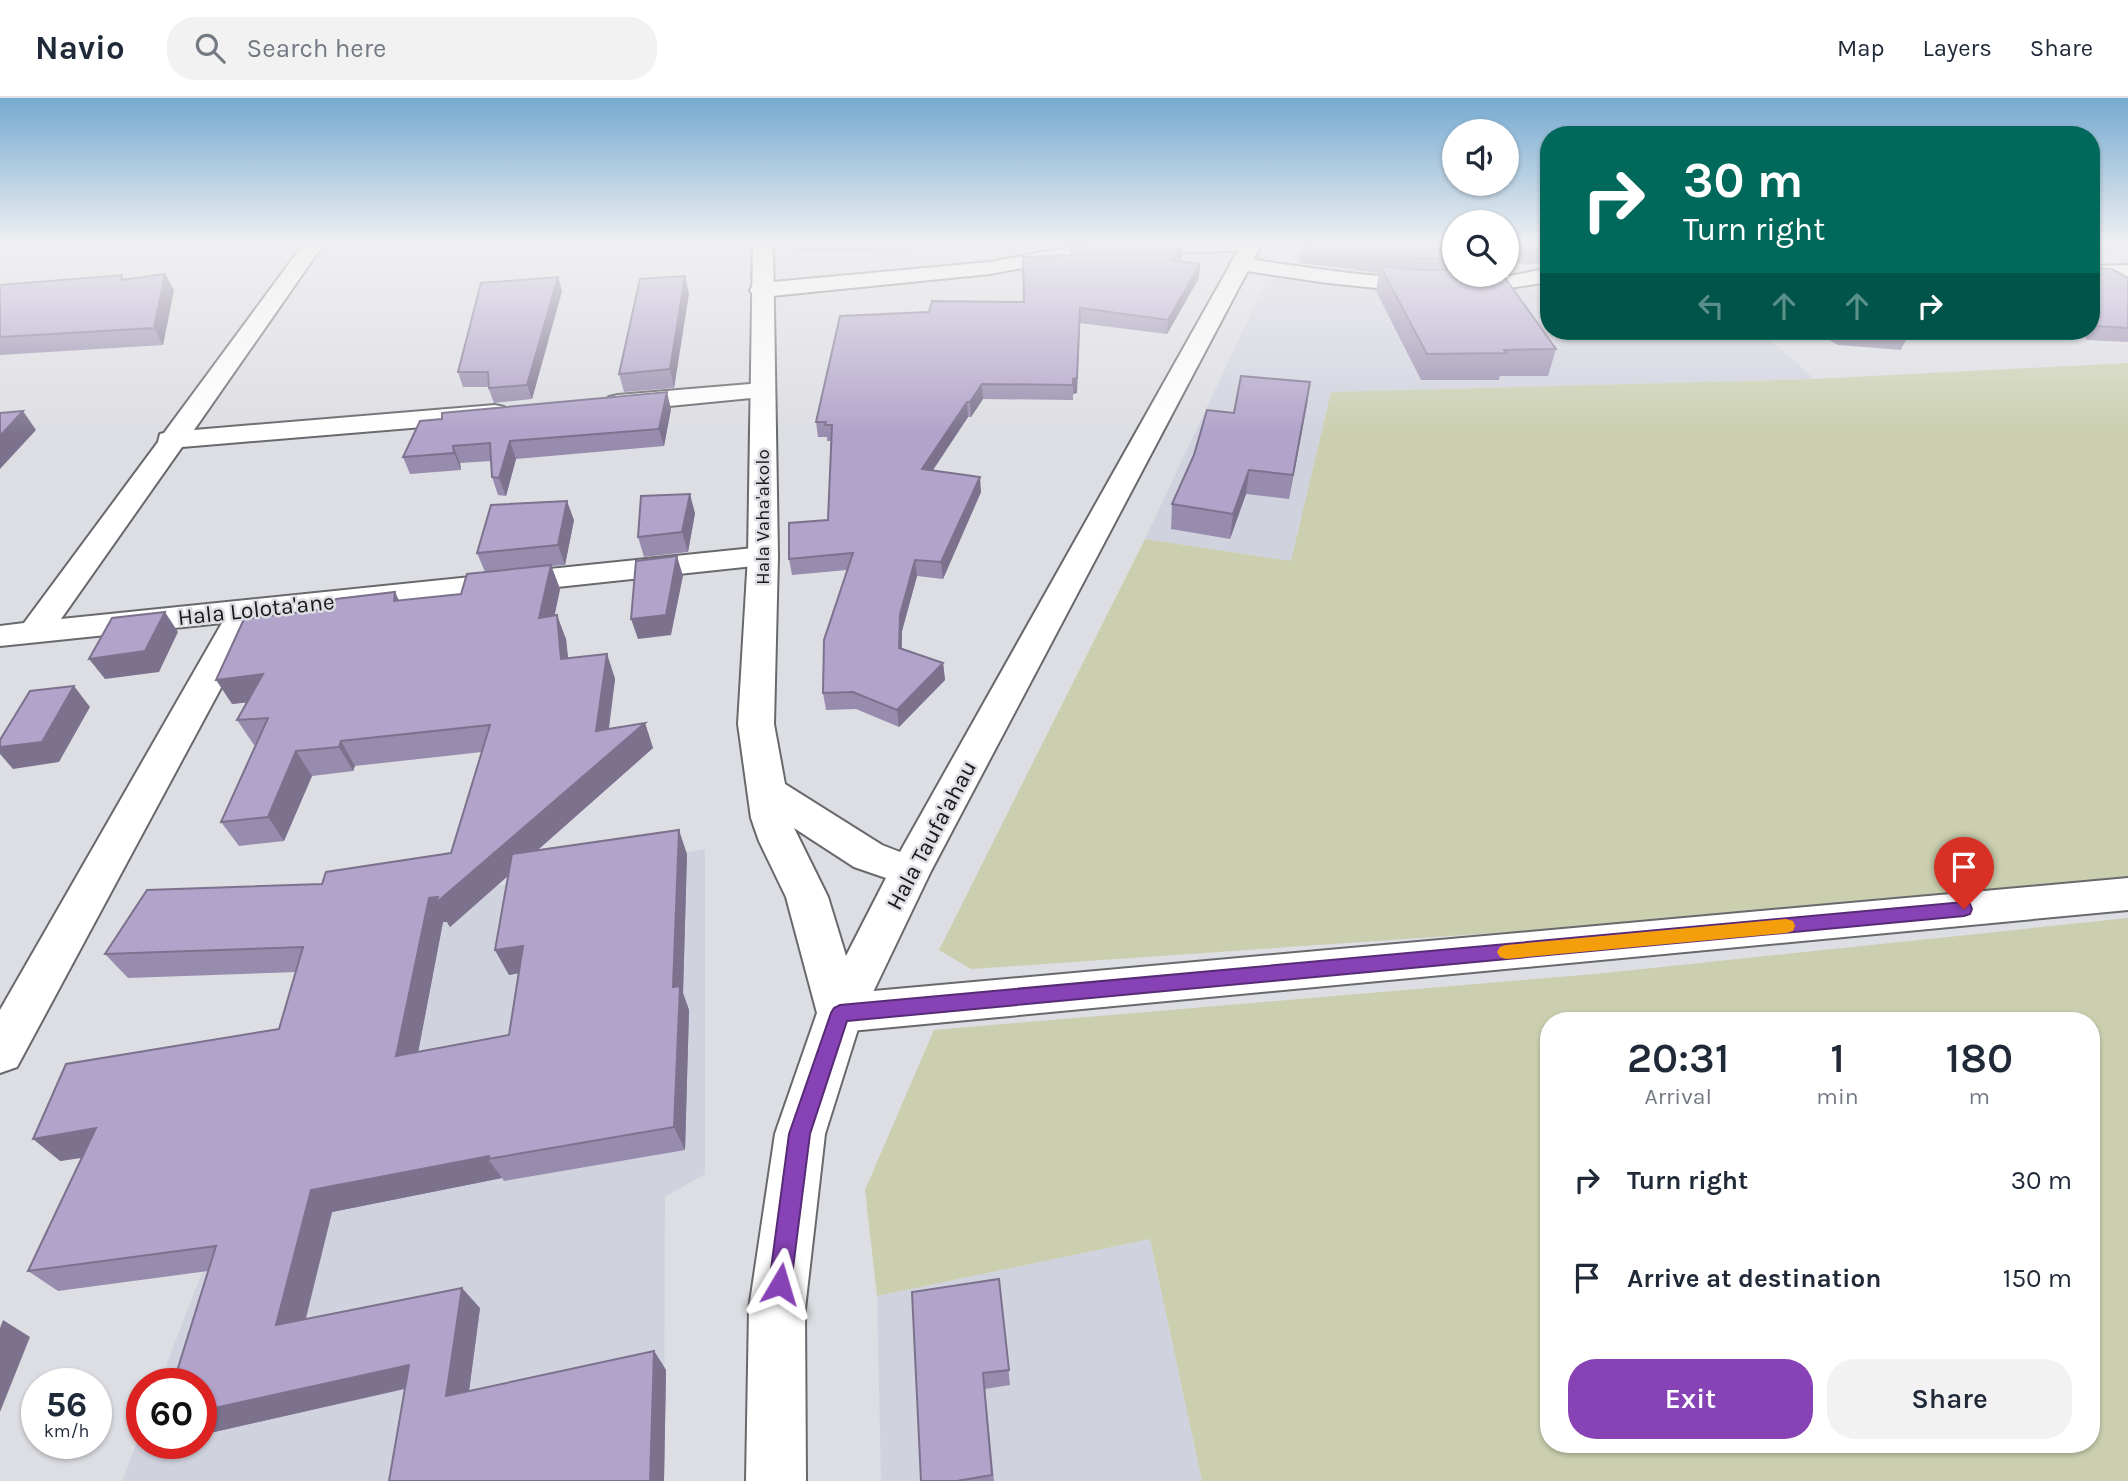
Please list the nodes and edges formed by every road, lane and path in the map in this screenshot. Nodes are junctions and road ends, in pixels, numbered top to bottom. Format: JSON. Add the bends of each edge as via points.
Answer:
{"nodes":[{"id":1,"x":268,"y":307,"type":"edge"},
{"id":2,"x":761,"y":307,"type":"edge"},
{"id":3,"x":1218,"y":307,"type":"edge"},
{"id":4,"x":762,"y":391,"type":"junction"},
{"id":5,"x":597,"y":405,"type":"edge"},
{"id":6,"x":514,"y":412,"type":"edge"},
{"id":7,"x":170,"y":440,"type":"junction"},
{"id":8,"x":763,"y":556,"type":"junction"},
{"id":9,"x":246,"y":610,"type":"junction"},
{"id":10,"x":35,"y":632,"type":"junction"},
{"id":11,"x":0,"y":636,"type":"edge"},
{"id":12,"x":766,"y":791,"type":"junction"},
{"id":13,"x":910,"y":871,"type":"junction"},
{"id":14,"x":2128,"y":894,"type":"edge"},
{"id":15,"x":840,"y":1013,"type":"junction"},
{"id":16,"x":0,"y":1053,"type":"edge"},
{"id":17,"x":776,"y":1481,"type":"edge"}],
"edges":[{"from":1,"to":7,"type":"street"},
{"from":2,"to":4,"type":"street","name":"Hala Vaha'akolo"},
{"from":3,"to":13,"type":"street","name":"Hala Taufa'ahau"},
{"from":4,"to":5,"type":"street"},
{"from":4,"to":8,"type":"street","name":"Hala Vaha'akolo"},
{"from":6,"to":7,"type":"street"},
{"from":7,"to":10,"type":"street"},
{"from":8,"to":9,"type":"street","name":"Hala Lolota'ane"},
{"from":8,"to":12,"type":"street","name":"Hala Vaha'akolo","via":[[756,724]]},
{"from":9,"to":10,"type":"street","name":"Hala Lolota'ane"},
{"from":9,"to":16,"type":"street"},
{"from":10,"to":11,"type":"street","name":"Hala Lolota'ane"},
{"from":12,"to":13,"type":"street","via":[[868,856]]},
{"from":12,"to":15,"type":"street","name":"Hala Vaha'akolo","via":[[779,841],[807,897]]},
{"from":13,"to":15,"type":"street","name":"Hala Taufa'ahau"},
{"from":14,"to":15,"type":"street"},
{"from":15,"to":17,"type":"street","name":"Hala Taufa'ahau","via":[[800,1134],[777,1309]]}]}
